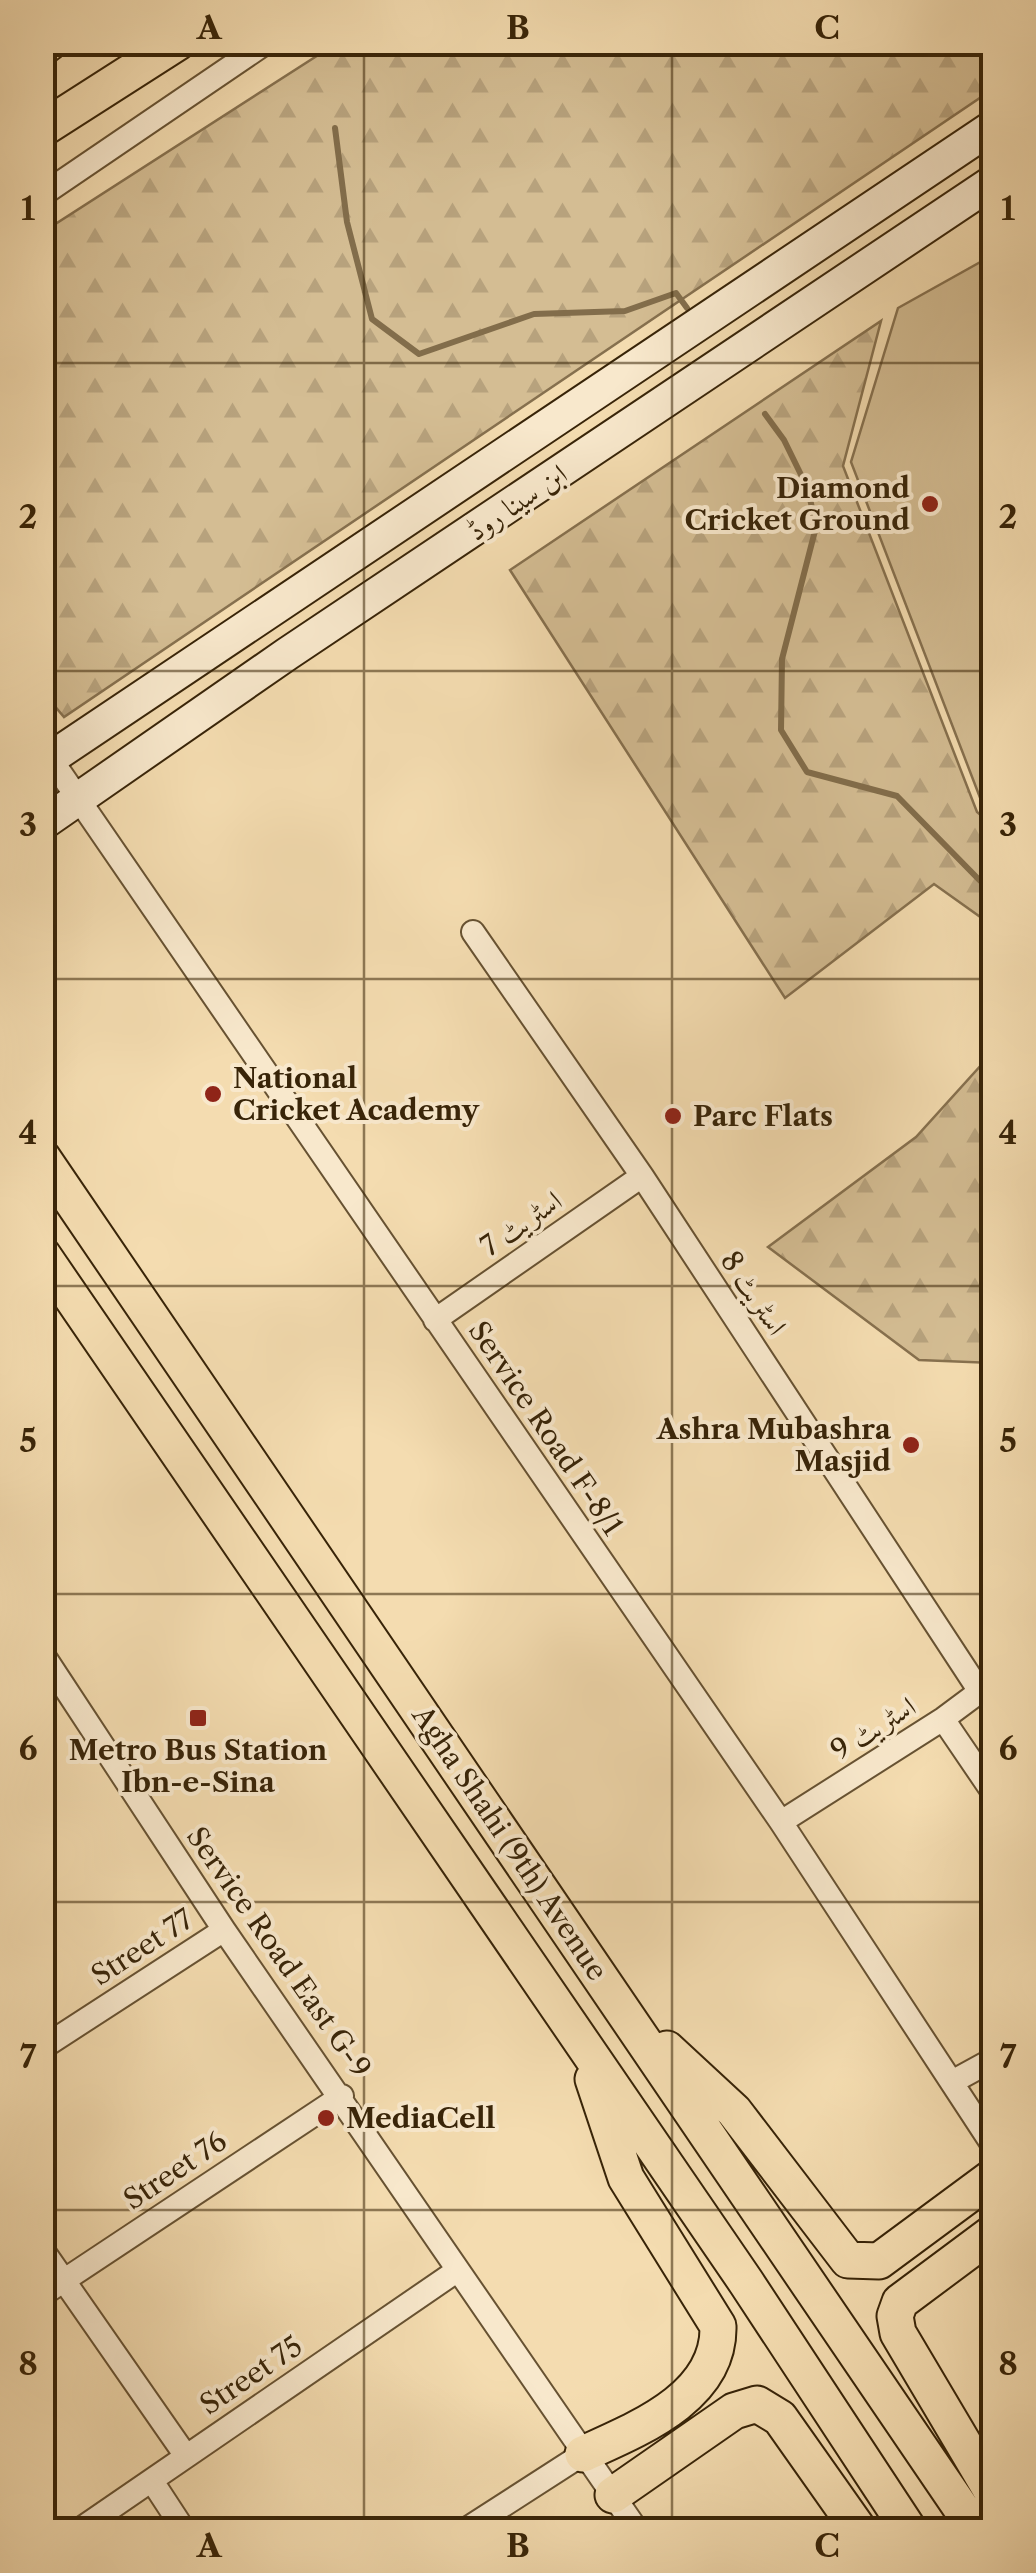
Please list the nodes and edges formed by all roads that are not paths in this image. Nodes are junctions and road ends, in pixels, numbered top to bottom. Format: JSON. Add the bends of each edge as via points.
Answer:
{"nodes":[{"id":1,"x":50,"y":42,"type":"edge"},
{"id":2,"x":178,"y":42,"type":"edge"},
{"id":3,"x":267,"y":42,"type":"edge"},
{"id":4,"x":42,"y":48,"type":"edge"},
{"id":5,"x":994,"y":126,"type":"edge"},
{"id":6,"x":42,"y":130,"type":"edge"},
{"id":7,"x":994,"y":182,"type":"edge"},
{"id":8,"x":42,"y":195,"type":"edge"},
{"id":9,"x":45,"y":756,"type":"edge"},
{"id":10,"x":80,"y":800,"type":"junction"},
{"id":11,"x":42,"y":824,"type":"edge"},
{"id":12,"x":473,"y":932,"type":"dead end"},
{"id":13,"x":42,"y":1157,"type":"edge"},
{"id":14,"x":642,"y":1176,"type":"junction"},
{"id":15,"x":42,"y":1254,"type":"edge"},
{"id":16,"x":435,"y":1320,"type":"junction"},
{"id":17,"x":42,"y":1653,"type":"edge"},
{"id":18,"x":986,"y":1685,"type":"edge"},
{"id":19,"x":942,"y":1719,"type":"junction"},
{"id":20,"x":994,"y":1794,"type":"edge"},
{"id":21,"x":477,"y":1796,"type":"junction"},
{"id":22,"x":429,"y":1822,"type":"junction"},
{"id":23,"x":780,"y":1822,"type":"junction"},
{"id":24,"x":224,"y":1930,"type":"junction"},
{"id":25,"x":622,"y":2008,"type":"junction"},
{"id":26,"x":580,"y":2040,"type":"junction"},
{"id":27,"x":42,"y":2048,"type":"edge"},
{"id":28,"x":994,"y":2060,"type":"edge"},
{"id":29,"x":952,"y":2082,"type":"junction"},
{"id":30,"x":342,"y":2096,"type":"junction"},
{"id":31,"x":994,"y":2147,"type":"edge"},
{"id":32,"x":994,"y":2176,"type":"edge"},
{"id":33,"x":994,"y":2232,"type":"edge"},
{"id":34,"x":42,"y":2249,"type":"edge"},
{"id":35,"x":458,"y":2270,"type":"junction"},
{"id":36,"x":63,"y":2281,"type":"junction"},
{"id":37,"x":42,"y":2295,"type":"edge"},
{"id":38,"x":583,"y":2454,"type":"junction"},
{"id":39,"x":186,"y":2456,"type":"junction"},
{"id":40,"x":152,"y":2481,"type":"junction"},
{"id":41,"x":612,"y":2495,"type":"junction"},
{"id":42,"x":994,"y":2495,"type":"edge"},
{"id":43,"x":79,"y":2530,"type":"edge"},
{"id":44,"x":184,"y":2530,"type":"edge"},
{"id":45,"x":465,"y":2530,"type":"edge"},
{"id":46,"x":637,"y":2530,"type":"edge"},
{"id":47,"x":859,"y":2530,"type":"edge"},
{"id":48,"x":909,"y":2530,"type":"edge"},
{"id":49,"x":976,"y":2530,"type":"edge"}],
"edges":[{"from":1,"to":4,"type":"main road"},
{"from":2,"to":6,"type":"main road"},
{"from":3,"to":8,"type":"street"},
{"from":5,"to":9,"type":"main road","name":"ابن سینا روڈ"},
{"from":7,"to":10,"type":"main road","name":"ابن سینا روڈ","via":[[287,654]]},
{"from":9,"to":10,"type":"street","name":"Service Road F-8/1"},
{"from":10,"to":11,"type":"main road","name":"ابن سینا روڈ"},
{"from":10,"to":16,"type":"street","name":"Service Road F-8/1"},
{"from":12,"to":14,"type":"street","name":"اسٹریٹ 8"},
{"from":13,"to":21,"type":"main road","name":"Agha Shahi (9th) Avenue"},
{"from":14,"to":16,"type":"street","name":"اسٹریٹ 7"},
{"from":14,"to":18,"type":"street","name":"اسٹریٹ 8"},
{"from":15,"to":22,"type":"main road","name":"Agha Shahi (9th) Avenue"},
{"from":16,"to":23,"type":"street","name":"Service Road F-8/1"},
{"from":17,"to":24,"type":"street","name":"Service Road East G-9"},
{"from":18,"to":19,"type":"street","name":"اسٹریٹ 9"},
{"from":19,"to":20,"type":"street"},
{"from":19,"to":23,"type":"street","name":"اسٹریٹ 9"},
{"from":21,"to":22,"type":"main road","via":[[472,1824],[459,1831]]},
{"from":21,"to":25,"type":"main road","name":"Agha Shahi (9th) Avenue"},
{"from":22,"to":26,"type":"main road","name":"Agha Shahi (9th) Avenue"},
{"from":23,"to":29,"type":"street","name":"Service Road F-8/1"},
{"from":24,"to":27,"type":"street","name":"Street 77"},
{"from":24,"to":30,"type":"street","name":"Service Road East G-9"},
{"from":25,"to":32,"type":"main road","via":[[734,2110],[848,2260],[878,2261]]},
{"from":25,"to":49,"type":"main road","name":"Agha Shahi (9th) Avenue"},
{"from":26,"to":38,"type":"main road","via":[[626,2178],[718,2326],[712,2368],[686,2396],[639,2429]]},
{"from":26,"to":48,"type":"main road","name":"Agha Shahi (9th) Avenue"},
{"from":28,"to":29,"type":"street"},
{"from":29,"to":31,"type":"street","name":"Service Road F-8/1"},
{"from":30,"to":35,"type":"street","name":"Service Road East G-9"},
{"from":30,"to":36,"type":"street","name":"Street 76"},
{"from":33,"to":42,"type":"main road","via":[[900,2302],[895,2316],[898,2333]]},
{"from":34,"to":36,"type":"street"},
{"from":35,"to":38,"type":"street","name":"Service Road East G-9"},
{"from":35,"to":39,"type":"street","name":"Street 75"},
{"from":36,"to":37,"type":"street","name":"Street 76"},
{"from":36,"to":39,"type":"street"},
{"from":38,"to":41,"type":"street","name":"Service Road East G-9"},
{"from":38,"to":45,"type":"street"},
{"from":39,"to":40,"type":"street","name":"Street 75"},
{"from":40,"to":43,"type":"street","name":"Street 75"},
{"from":40,"to":44,"type":"street"},
{"from":41,"to":46,"type":"street","name":"Service Road East G-9"},
{"from":41,"to":47,"type":"main road","via":[[734,2411],[757,2404],[772,2410]]}]}
